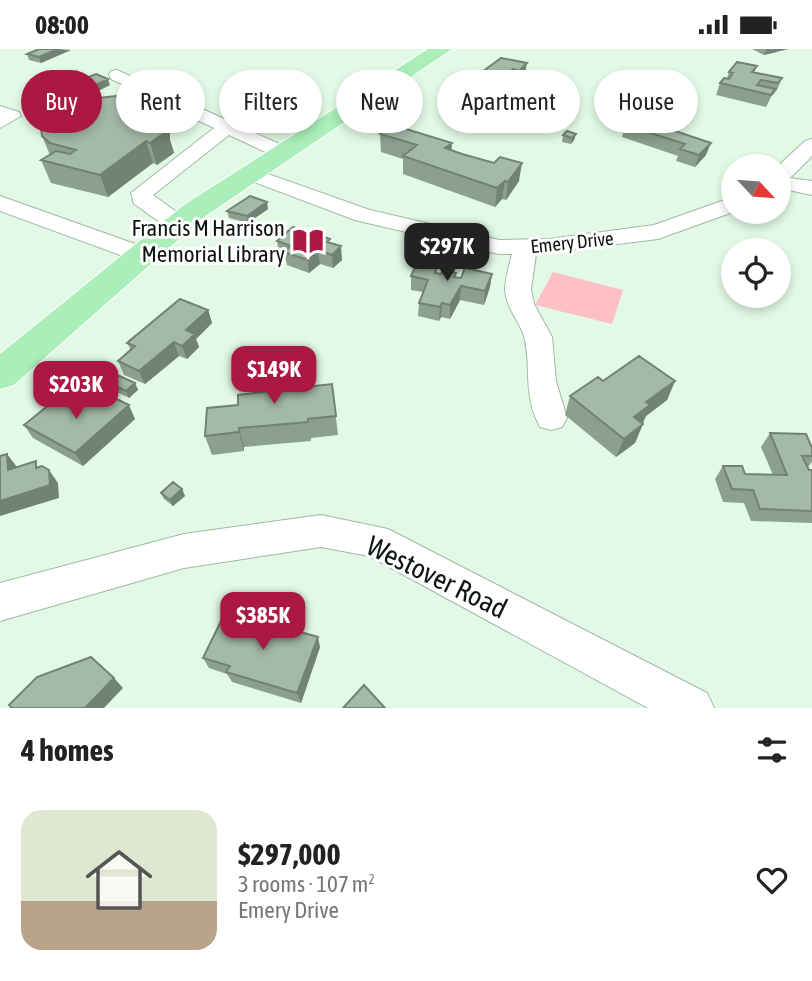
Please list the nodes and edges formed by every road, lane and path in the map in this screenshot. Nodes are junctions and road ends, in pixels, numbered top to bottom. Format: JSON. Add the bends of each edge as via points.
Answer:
{"nodes":[{"id":1,"x":442,"y":49,"type":"edge"},
{"id":2,"x":0,"y":112,"type":"edge"},
{"id":3,"x":0,"y":121,"type":"edge"},
{"id":4,"x":219,"y":133,"type":"edge"},
{"id":5,"x":240,"y":133,"type":"edge"},
{"id":6,"x":812,"y":145,"type":"edge"},
{"id":7,"x":281,"y":152,"type":"junction"},
{"id":8,"x":791,"y":167,"type":"edge"},
{"id":9,"x":248,"y":173,"type":"junction"},
{"id":10,"x":791,"y":183,"type":"edge"},
{"id":11,"x":812,"y":188,"type":"edge"},
{"id":12,"x":0,"y":203,"type":"edge"},
{"id":13,"x":721,"y":208,"type":"edge"},
{"id":14,"x":180,"y":223,"type":"junction"},
{"id":15,"x":525,"y":247,"type":"junction"},
{"id":16,"x":143,"y":255,"type":"junction"},
{"id":17,"x":0,"y":375,"type":"edge"},
{"id":18,"x":551,"y":418,"type":"dead end"},
{"id":19,"x":0,"y":602,"type":"edge"},
{"id":20,"x":692,"y":708,"type":"edge"}],
"edges":[{"from":1,"to":7,"type":"main road"},
{"from":2,"to":3,"type":"street","via":[[12,116]]},
{"from":4,"to":14,"type":"street","via":[[142,193],[142,199]]},
{"from":5,"to":7,"type":"street"},
{"from":6,"to":8,"type":"street"},
{"from":7,"to":9,"type":"main road"},
{"from":9,"to":14,"type":"main road"},
{"from":9,"to":15,"type":"street","name":"Emery Drive","via":[[363,215],[499,247]]},
{"from":10,"to":11,"type":"street"},
{"from":12,"to":16,"type":"street"},
{"from":13,"to":15,"type":"street","name":"Emery Drive","via":[[658,232]]},
{"from":14,"to":16,"type":"main road"},
{"from":15,"to":18,"type":"street","via":[[517,289],[538,337],[541,381]]},
{"from":16,"to":17,"type":"main road"},
{"from":19,"to":20,"type":"street","name":"Westover Road","via":[[184,551],[321,531],[375,541]]}]}
